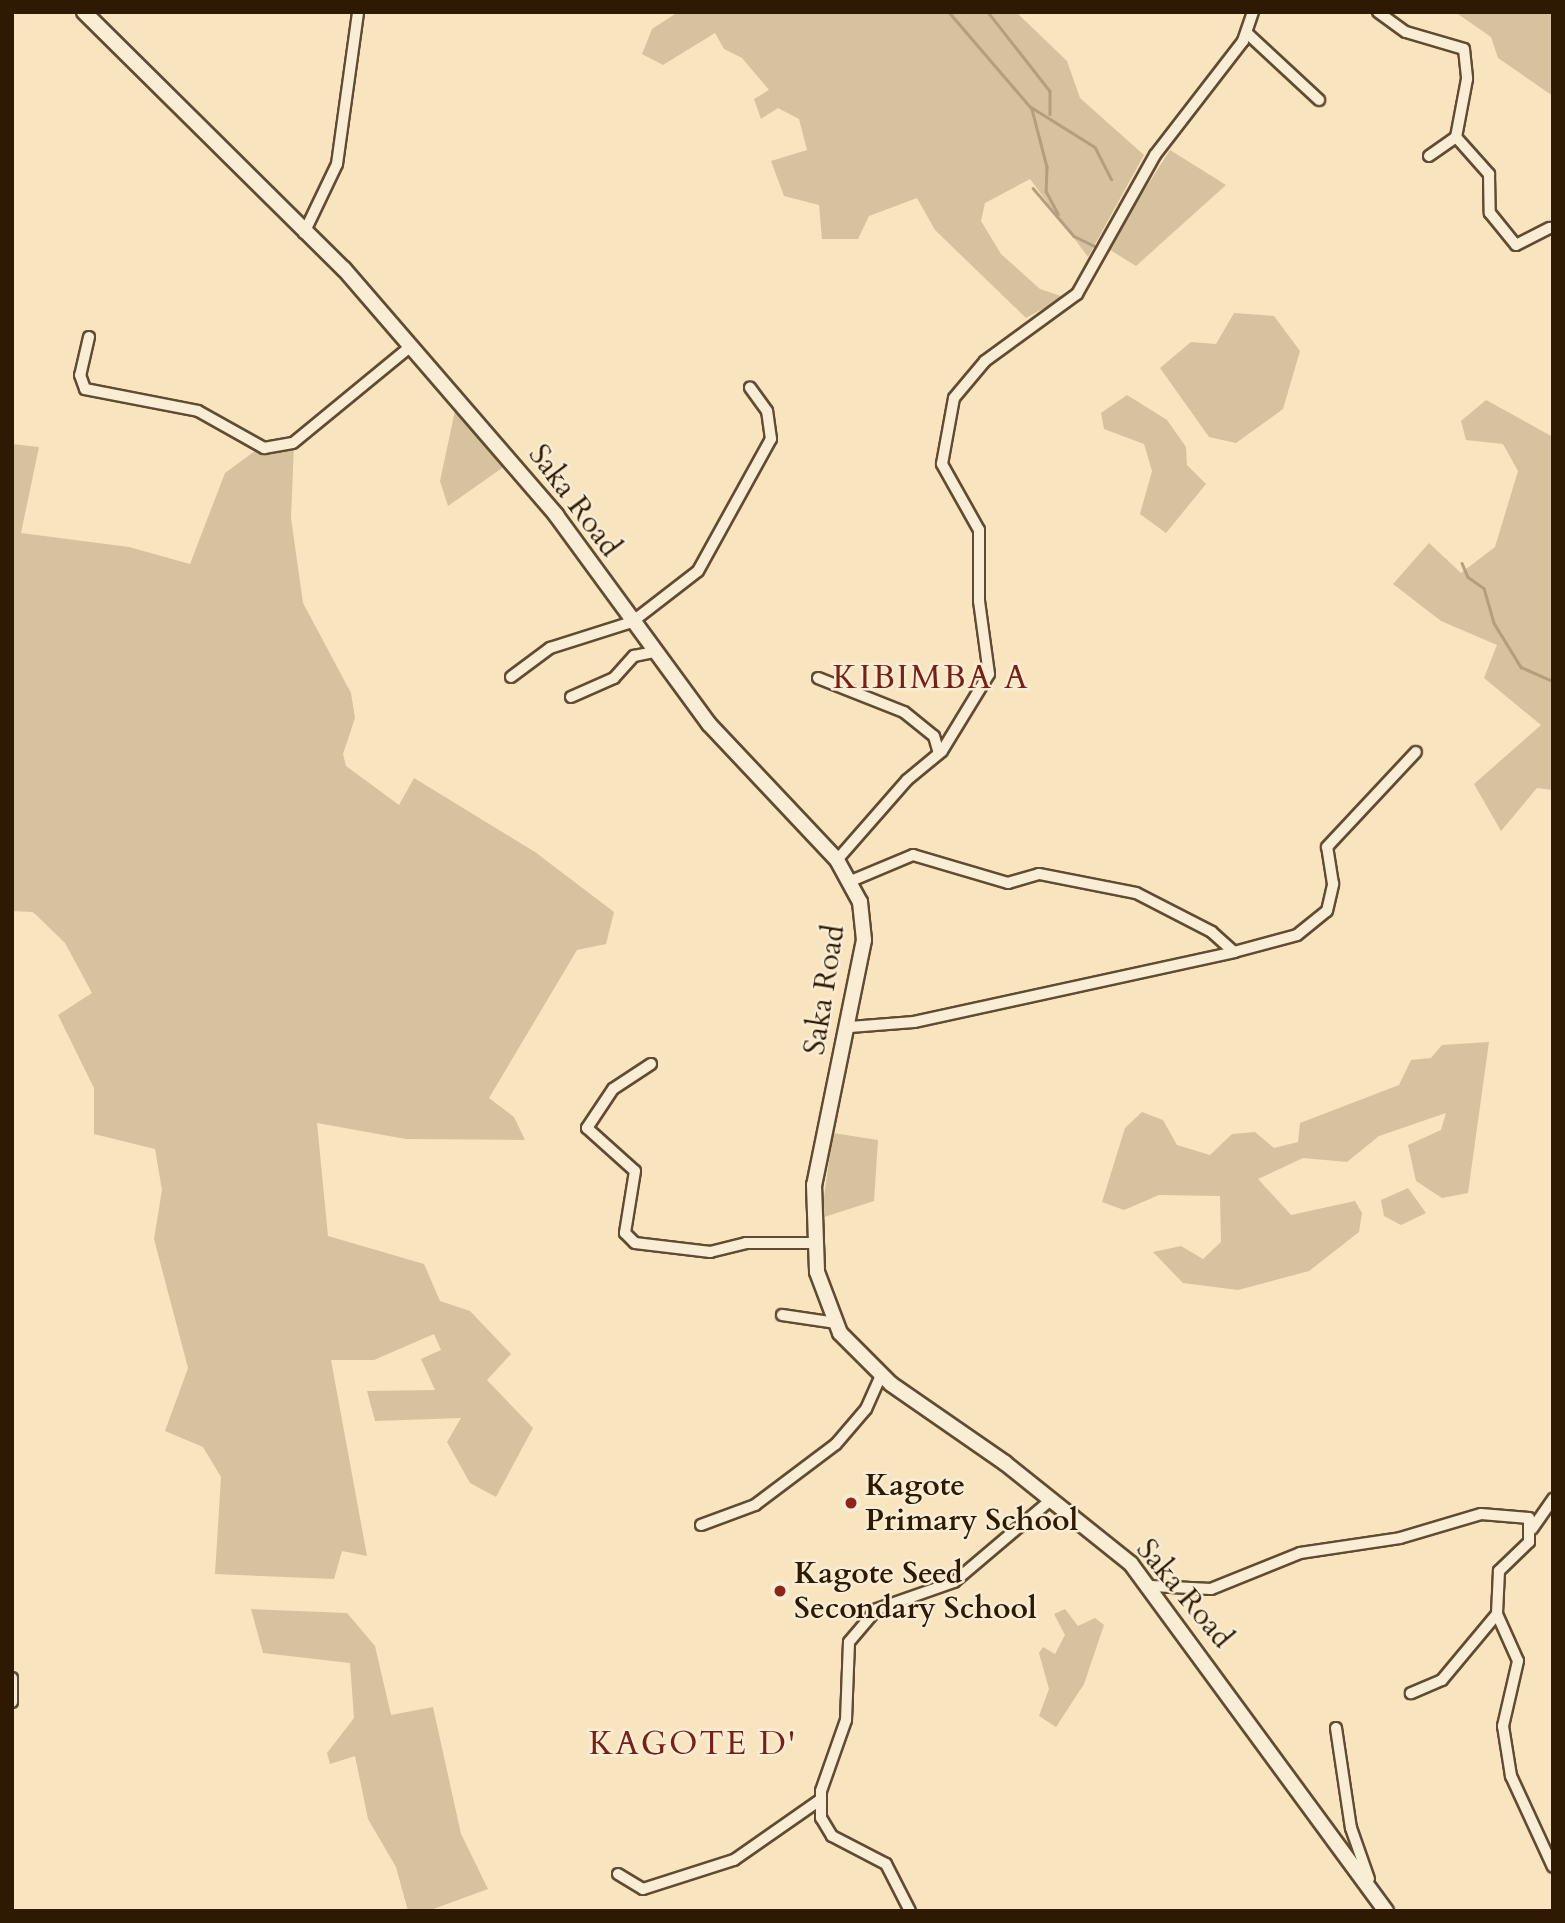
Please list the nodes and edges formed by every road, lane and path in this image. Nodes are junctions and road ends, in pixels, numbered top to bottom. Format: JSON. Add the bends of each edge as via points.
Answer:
{"nodes":[{"id":1,"x":84,"y":12,"type":"edge"},
{"id":2,"x":358,"y":12,"type":"edge"},
{"id":3,"x":1252,"y":12,"type":"edge"},
{"id":4,"x":1378,"y":12,"type":"edge"},
{"id":5,"x":1248,"y":34,"type":"junction"},
{"id":6,"x":1319,"y":100,"type":"dead end"},
{"id":7,"x":1456,"y":137,"type":"junction"},
{"id":8,"x":1429,"y":156,"type":"dead end"},
{"id":9,"x":1550,"y":228,"type":"dead end"},
{"id":10,"x":304,"y":234,"type":"junction"},
{"id":11,"x":89,"y":337,"type":"dead end"},
{"id":12,"x":411,"y":346,"type":"junction"},
{"id":13,"x":750,"y":388,"type":"dead end"},
{"id":14,"x":632,"y":622,"type":"junction"},
{"id":15,"x":654,"y":652,"type":"junction"},
{"id":16,"x":511,"y":677,"type":"dead end"},
{"id":17,"x":818,"y":678,"type":"dead end"},
{"id":18,"x":571,"y":697,"type":"dead end"},
{"id":19,"x":1416,"y":752,"type":"dead end"},
{"id":20,"x":939,"y":753,"type":"junction"},
{"id":21,"x":837,"y":860,"type":"junction"},
{"id":22,"x":851,"y":881,"type":"junction"},
{"id":23,"x":1234,"y":952,"type":"junction"},
{"id":24,"x":850,"y":1027,"type":"junction"},
{"id":25,"x":650,"y":1065,"type":"dead end"},
{"id":26,"x":816,"y":1243,"type":"junction"},
{"id":27,"x":782,"y":1315,"type":"dead end"},
{"id":28,"x":836,"y":1324,"type":"junction"},
{"id":29,"x":881,"y":1375,"type":"junction"},
{"id":30,"x":1052,"y":1499,"type":"junction"},
{"id":31,"x":1553,"y":1499,"type":"edge"},
{"id":32,"x":701,"y":1525,"type":"dead end"},
{"id":33,"x":1532,"y":1529,"type":"junction"},
{"id":34,"x":1151,"y":1586,"type":"junction"},
{"id":35,"x":1497,"y":1614,"type":"junction"},
{"id":36,"x":12,"y":1678,"type":"edge"},
{"id":37,"x":1411,"y":1693,"type":"dead end"},
{"id":38,"x":12,"y":1702,"type":"edge"},
{"id":39,"x":1336,"y":1728,"type":"dead end"},
{"id":40,"x":820,"y":1800,"type":"junction"},
{"id":41,"x":1553,"y":1867,"type":"edge"},
{"id":42,"x":618,"y":1874,"type":"dead end"},
{"id":43,"x":1369,"y":1879,"type":"junction"},
{"id":44,"x":910,"y":1911,"type":"edge"},
{"id":45,"x":1387,"y":1911,"type":"edge"}],
"edges":[{"from":1,"to":10,"type":"main road","name":"Saka Road"},
{"from":2,"to":10,"type":"street","via":[[337,164]]},
{"from":3,"to":5,"type":"street"},
{"from":4,"to":7,"type":"street","via":[[1406,32],[1464,49],[1468,70]]},
{"from":5,"to":6,"type":"street"},
{"from":5,"to":20,"type":"street","via":[[1155,155],[1077,294],[985,361],[954,398],[942,464],[979,530],[979,601],[989,674]]},
{"from":7,"to":8,"type":"street"},
{"from":7,"to":9,"type":"street","via":[[1489,174],[1487,204],[1508,243],[1522,244]]},
{"from":10,"to":12,"type":"main road","name":"Saka Road","via":[[344,269]]},
{"from":11,"to":12,"type":"street","via":[[80,375],[85,389],[198,411],[264,448],[293,443]]},
{"from":12,"to":14,"type":"main road","name":"Saka Road","via":[[556,515]]},
{"from":13,"to":14,"type":"street","via":[[767,411],[771,439],[704,565]]},
{"from":14,"to":15,"type":"main road","name":"Saka Road"},
{"from":14,"to":16,"type":"street","via":[[550,648]]},
{"from":15,"to":18,"type":"street","via":[[634,656],[614,678]]},
{"from":15,"to":21,"type":"main road","name":"Saka Road","via":[[724,741]]},
{"from":17,"to":20,"type":"street","via":[[905,712],[934,736]]},
{"from":19,"to":23,"type":"street","via":[[1326,847],[1333,884],[1327,911],[1297,935]]},
{"from":20,"to":21,"type":"street"},
{"from":21,"to":22,"type":"main road","name":"Saka Road"},
{"from":22,"to":23,"type":"street","via":[[913,855],[1008,883],[1039,874],[1136,893],[1212,932]]},
{"from":22,"to":24,"type":"main road","name":"Saka Road","via":[[864,940]]},
{"from":23,"to":24,"type":"street","via":[[914,1021]]},
{"from":24,"to":26,"type":"main road","name":"Saka Road","via":[[814,1185]]},
{"from":25,"to":26,"type":"street","via":[[613,1089],[587,1128],[635,1171],[625,1233],[635,1244],[709,1252],[746,1244]]},
{"from":26,"to":28,"type":"main road","name":"Saka Road","via":[[820,1281]]},
{"from":27,"to":28,"type":"street"},
{"from":28,"to":29,"type":"main road","name":"Saka Road","via":[[852,1350]]},
{"from":29,"to":30,"type":"main road","name":"Saka Road"},
{"from":29,"to":32,"type":"street","via":[[866,1409],[836,1444],[755,1505]]},
{"from":30,"to":34,"type":"main road","name":"Saka Road"},
{"from":30,"to":40,"type":"street","via":[[954,1582],[877,1609],[858,1624],[844,1678],[843,1735]]},
{"from":31,"to":33,"type":"street"},
{"from":33,"to":34,"type":"street","via":[[1520,1515],[1481,1514],[1400,1538],[1300,1553],[1211,1589]]},
{"from":33,"to":35,"type":"street","via":[[1529,1542],[1499,1571]]},
{"from":34,"to":43,"type":"main road","name":"Saka Road"},
{"from":35,"to":37,"type":"street","via":[[1442,1680]]},
{"from":35,"to":41,"type":"street","via":[[1518,1661],[1503,1726],[1511,1776]]},
{"from":36,"to":38,"type":"street"},
{"from":39,"to":43,"type":"street","via":[[1351,1828]]},
{"from":40,"to":42,"type":"street","via":[[734,1860],[643,1889]]},
{"from":40,"to":44,"type":"street","via":[[832,1836],[886,1864]]},
{"from":43,"to":45,"type":"main road","name":"Saka Road"}]}
